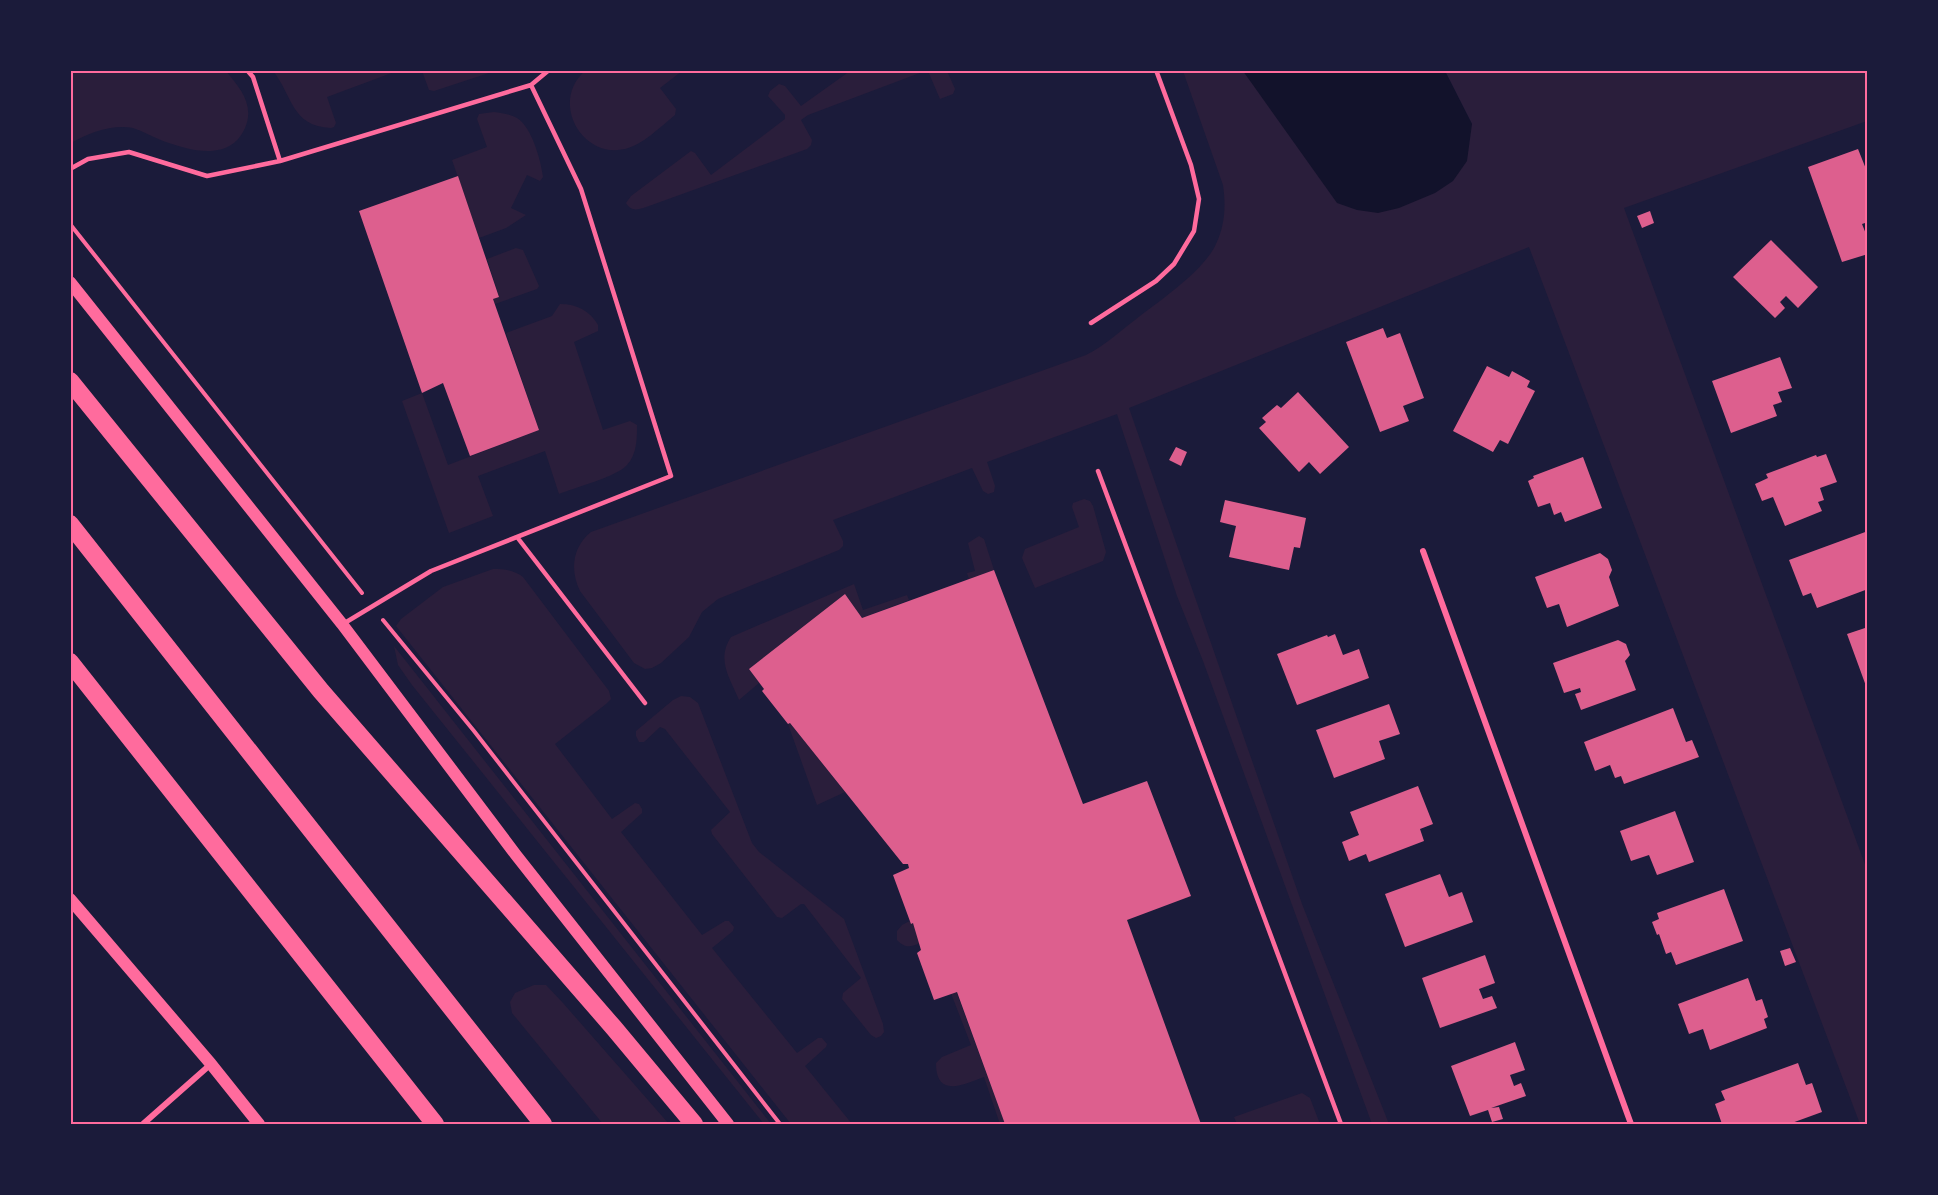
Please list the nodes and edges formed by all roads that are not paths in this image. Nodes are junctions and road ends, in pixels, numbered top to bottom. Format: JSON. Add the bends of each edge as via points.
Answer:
{"nodes":[{"id":1,"x":247,"y":70,"type":"edge"},
{"id":2,"x":549,"y":70,"type":"edge"},
{"id":3,"x":1156,"y":70,"type":"edge"},
{"id":4,"x":531,"y":85,"type":"junction"},
{"id":5,"x":280,"y":161,"type":"junction"},
{"id":6,"x":70,"y":169,"type":"edge"},
{"id":7,"x":70,"y":282,"type":"edge"},
{"id":8,"x":1091,"y":323,"type":"dead end"},
{"id":9,"x":70,"y":381,"type":"edge"},
{"id":10,"x":1098,"y":471,"type":"dead end"},
{"id":11,"x":70,"y":524,"type":"edge"},
{"id":12,"x":517,"y":537,"type":"junction"},
{"id":13,"x":1423,"y":551,"type":"dead end"},
{"id":14,"x":342,"y":624,"type":"junction"},
{"id":15,"x":70,"y":662,"type":"edge"},
{"id":16,"x":645,"y":703,"type":"dead end"},
{"id":17,"x":70,"y":899,"type":"edge"},
{"id":18,"x":211,"y":1064,"type":"junction"},
{"id":19,"x":143,"y":1125,"type":"edge"},
{"id":20,"x":259,"y":1125,"type":"edge"},
{"id":21,"x":435,"y":1125,"type":"edge"},
{"id":22,"x":543,"y":1125,"type":"edge"},
{"id":23,"x":694,"y":1125,"type":"edge"},
{"id":24,"x":728,"y":1125,"type":"edge"},
{"id":25,"x":1341,"y":1125,"type":"edge"},
{"id":26,"x":1631,"y":1125,"type":"edge"}],
"edges":[{"from":1,"to":5,"type":"lane","via":[[253,76]]},
{"from":2,"to":4,"type":"lane"},
{"from":3,"to":8,"type":"lane","via":[[1199,199],[1194,231],[1174,264],[1156,281]]},
{"from":4,"to":5,"type":"lane"},
{"from":4,"to":12,"type":"lane","via":[[581,189],[671,476]]},
{"from":5,"to":6,"type":"lane","via":[[207,176],[129,152],[88,159]]},
{"from":7,"to":14,"type":"main road"},
{"from":9,"to":23,"type":"highway","via":[[321,691]]},
{"from":10,"to":25,"type":"lane"},
{"from":11,"to":22,"type":"highway"},
{"from":12,"to":14,"type":"lane","via":[[431,571]]},
{"from":12,"to":16,"type":"lane"},
{"from":13,"to":26,"type":"street"},
{"from":14,"to":24,"type":"main road","via":[[516,855]]},
{"from":15,"to":21,"type":"highway"},
{"from":17,"to":18,"type":"main road"},
{"from":18,"to":19,"type":"street"},
{"from":18,"to":20,"type":"main road"}]}
